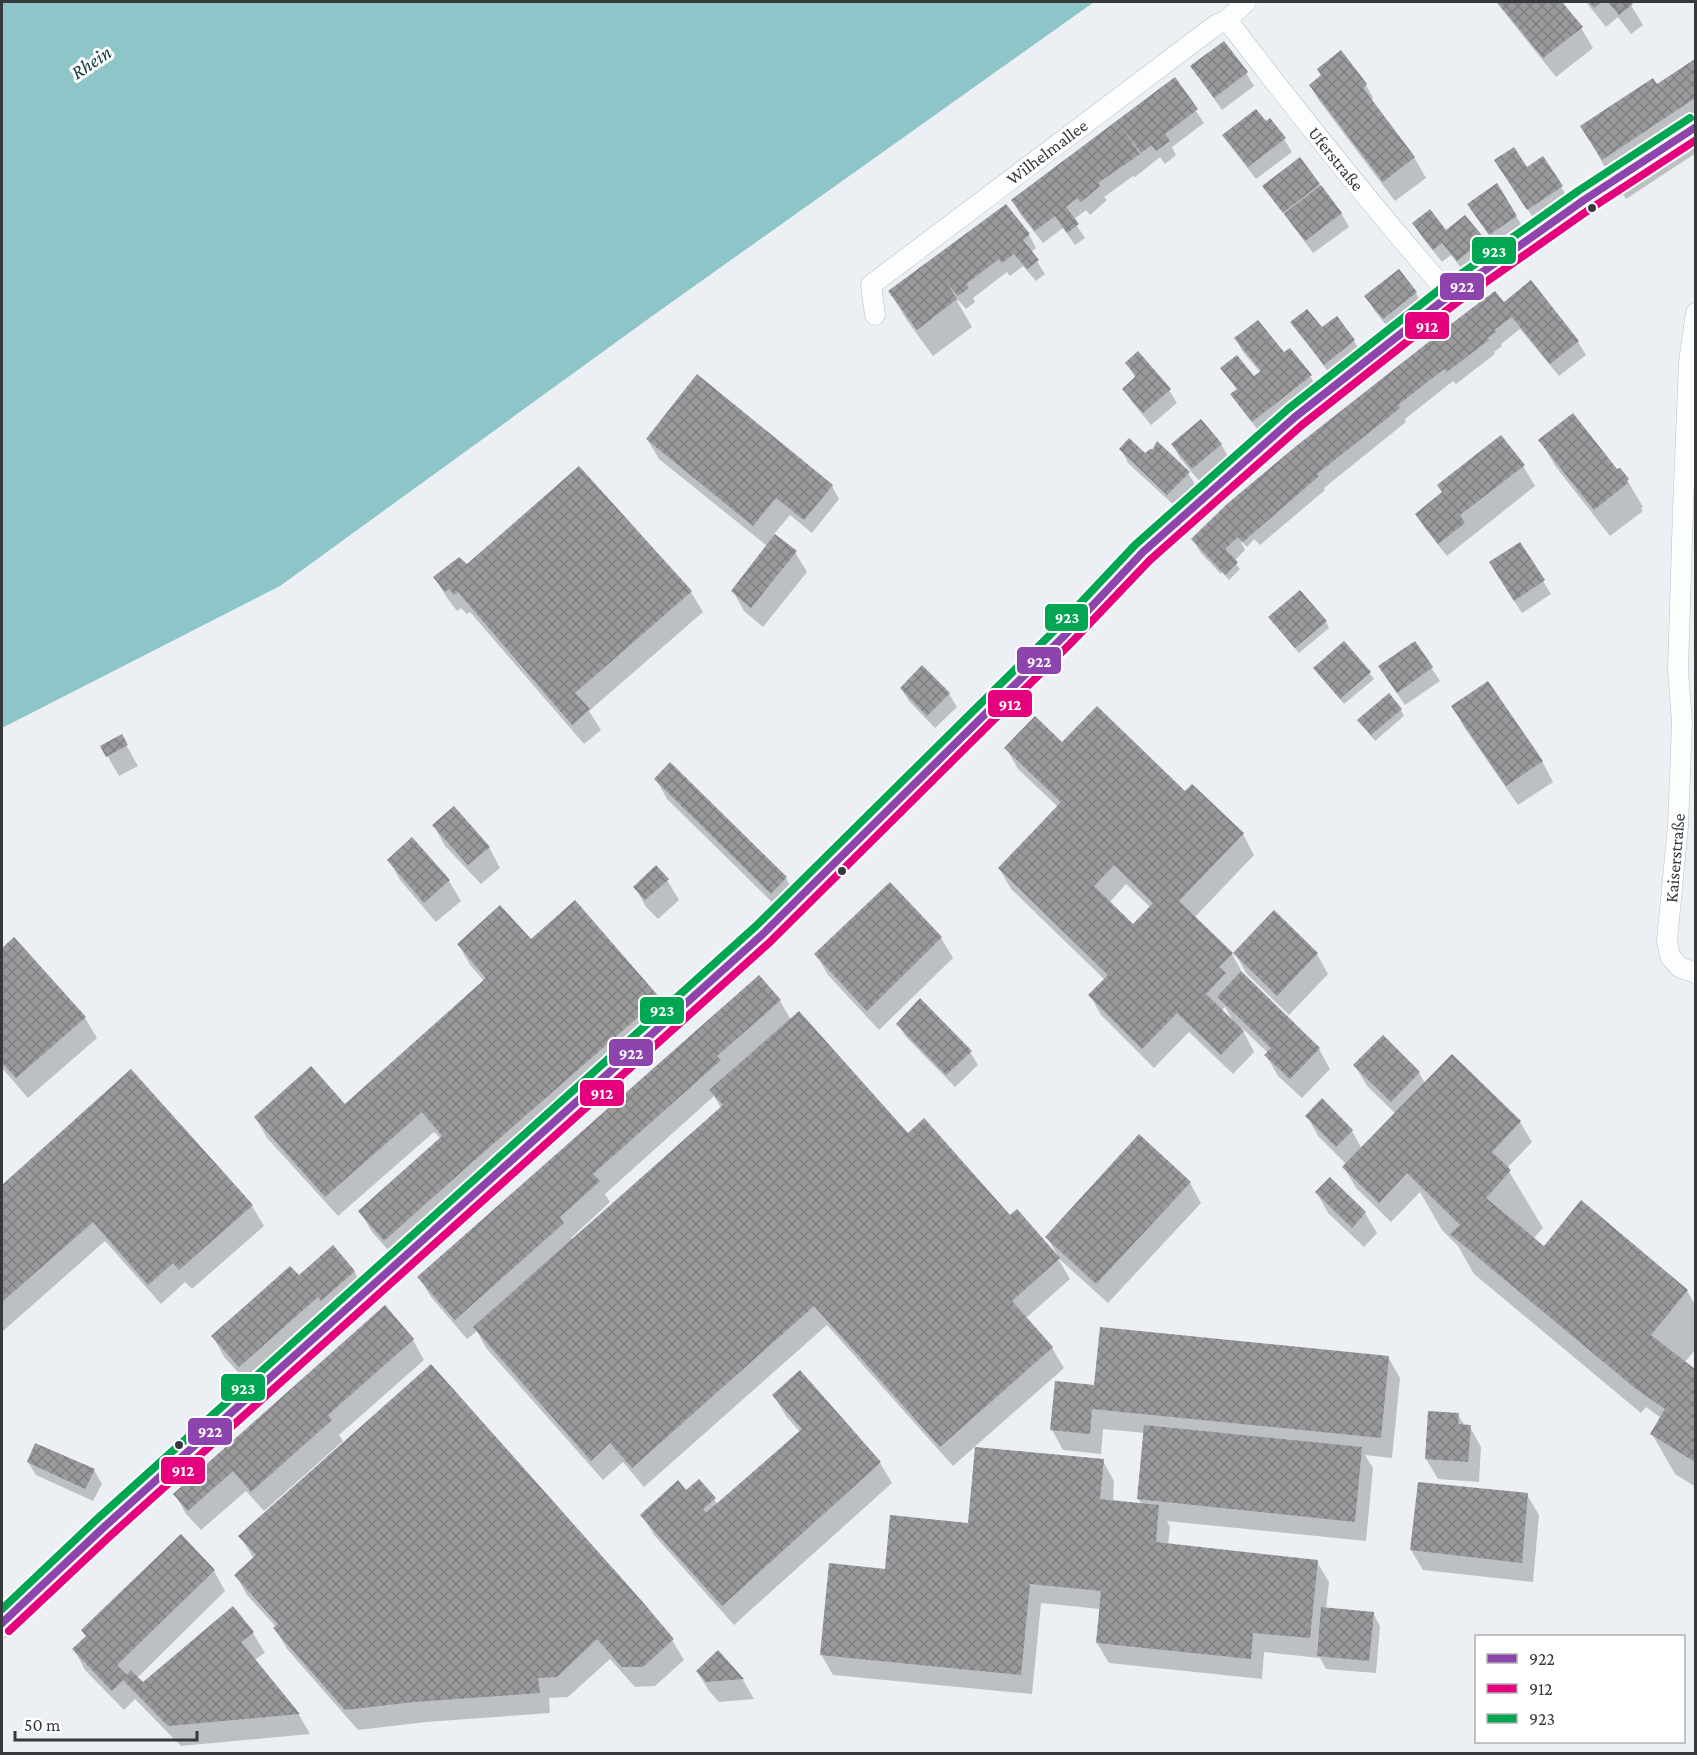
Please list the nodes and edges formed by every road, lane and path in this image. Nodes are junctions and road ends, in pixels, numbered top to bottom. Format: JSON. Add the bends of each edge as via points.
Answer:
{"nodes":[{"id":1,"x":1246,"y":2,"type":"edge"},
{"id":2,"x":1227,"y":20,"type":"junction"},
{"id":3,"x":1695,"y":127,"type":"edge"},
{"id":4,"x":1450,"y":295,"type":"junction"},
{"id":5,"x":1695,"y":313,"type":"edge"},
{"id":6,"x":874,"y":315,"type":"dead end"},
{"id":7,"x":1689,"y":509,"type":"edge"},
{"id":8,"x":1689,"y":723,"type":"edge"},
{"id":9,"x":1687,"y":970,"type":"edge"},
{"id":10,"x":2,"y":1623,"type":"edge"}],
"edges":[{"from":1,"to":2,"type":"street","name":"Wilhelmallee"},
{"from":2,"to":4,"type":"street","name":"Uferstraße"},
{"from":2,"to":6,"type":"street","name":"Wilhelmallee","via":[[871,285]]},
{"from":3,"to":4,"type":"main road"},
{"from":4,"to":10,"type":"main road","via":[[1295,417],[1143,552],[1063,637],[763,934]]},
{"from":5,"to":7,"type":"street","name":"Kaiserstraße","via":[[1689,363]]},
{"from":7,"to":8,"type":"street","name":"Kaiserstraße","via":[[1678,670]]},
{"from":8,"to":9,"type":"street","name":"Kaiserstraße","via":[[1667,940],[1670,956]]}]}
